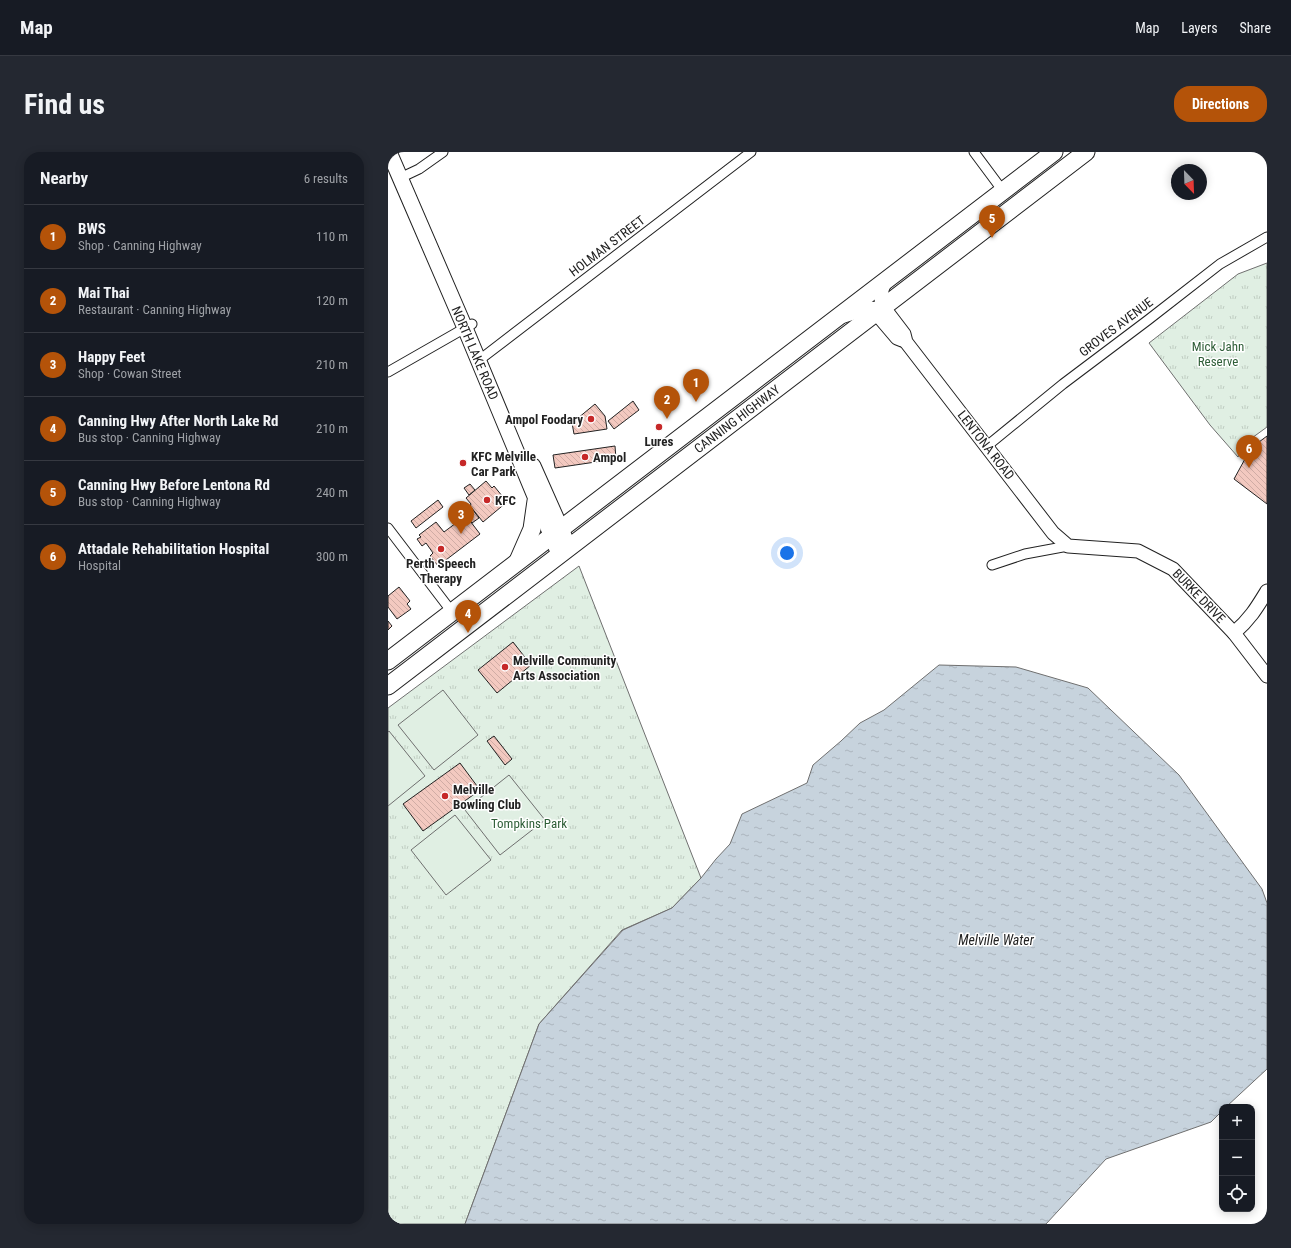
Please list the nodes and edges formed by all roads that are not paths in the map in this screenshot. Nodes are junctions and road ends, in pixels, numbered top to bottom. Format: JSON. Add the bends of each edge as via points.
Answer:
{"nodes":[{"id":1,"x":389,"y":152,"type":"edge"},
{"id":2,"x":398,"y":152,"type":"edge"},
{"id":3,"x":443,"y":152,"type":"edge"},
{"id":4,"x":751,"y":152,"type":"edge"},
{"id":5,"x":974,"y":152,"type":"edge"},
{"id":6,"x":1054,"y":152,"type":"edge"},
{"id":7,"x":1086,"y":152,"type":"edge"},
{"id":8,"x":404,"y":177,"type":"junction"},
{"id":9,"x":1003,"y":191,"type":"junction"},
{"id":10,"x":1267,"y":237,"type":"edge"},
{"id":11,"x":885,"y":282,"type":"junction"},
{"id":12,"x":881,"y":309,"type":"junction"},
{"id":13,"x":837,"y":318,"type":"junction"},
{"id":14,"x":468,"y":326,"type":"junction"},
{"id":15,"x":482,"y":358,"type":"junction"},
{"id":16,"x":388,"y":372,"type":"edge"},
{"id":17,"x":987,"y":446,"type":"junction"},
{"id":18,"x":536,"y":501,"type":"junction"},
{"id":19,"x":388,"y":528,"type":"edge"},
{"id":20,"x":556,"y":532,"type":"junction"},
{"id":21,"x":1068,"y":546,"type":"junction"},
{"id":22,"x":564,"y":551,"type":"junction"},
{"id":23,"x":517,"y":562,"type":"junction"},
{"id":24,"x":992,"y":565,"type":"dead end"},
{"id":25,"x":1267,"y":591,"type":"edge"},
{"id":26,"x":452,"y":612,"type":"junction"},
{"id":27,"x":1234,"y":633,"type":"junction"},
{"id":28,"x":388,"y":661,"type":"edge"},
{"id":29,"x":1267,"y":676,"type":"edge"},
{"id":30,"x":388,"y":686,"type":"edge"}],
"edges":[{"from":1,"to":8,"type":"main road","name":"NORTH LAKE ROAD"},
{"from":2,"to":8,"type":"main road","name":"NORTH LAKE ROAD"},
{"from":3,"to":8,"type":"street"},
{"from":4,"to":15,"type":"street","name":"HOLMAN STREET"},
{"from":5,"to":9,"type":"street"},
{"from":6,"to":9,"type":"highway","name":"CANNING HIGHWAY"},
{"from":7,"to":12,"type":"highway","name":"CANNING HIGHWAY"},
{"from":8,"to":14,"type":"main road","name":"NORTH LAKE ROAD"},
{"from":9,"to":11,"type":"highway","name":"CANNING HIGHWAY"},
{"from":10,"to":17,"type":"street","name":"GROVES AVENUE","via":[[1220,264],[1063,384]]},
{"from":11,"to":12,"type":"street","name":"LENTONA ROAD"},
{"from":11,"to":13,"type":"highway","name":"CANNING HIGHWAY"},
{"from":12,"to":13,"type":"street","via":[[868,308]]},
{"from":12,"to":17,"type":"street","name":"LENTONA ROAD","via":[[880,318],[897,338],[906,342]]},
{"from":12,"to":22,"type":"highway","name":"CANNING HIGHWAY"},
{"from":13,"to":20,"type":"highway","name":"CANNING HIGHWAY"},
{"from":14,"to":15,"type":"main road","name":"NORTH LAKE ROAD"},
{"from":14,"to":16,"type":"street"},
{"from":15,"to":18,"type":"main road","name":"NORTH LAKE ROAD"},
{"from":15,"to":20,"type":"main road","name":"NORTH LAKE ROAD","via":[[519,436]]},
{"from":17,"to":21,"type":"street","name":"LENTONA ROAD","via":[[1053,533]]},
{"from":18,"to":20,"type":"main road","name":"NORTH LAKE ROAD"},
{"from":18,"to":23,"type":"highway","via":[[532,529]]},
{"from":19,"to":26,"type":"street"},
{"from":20,"to":22,"type":"main road","name":"NORTH LAKE ROAD"},
{"from":20,"to":23,"type":"highway","name":"CANNING HIGHWAY"},
{"from":21,"to":24,"type":"street","name":"BURKE DRIVE","via":[[1025,554]]},
{"from":21,"to":27,"type":"street","name":"BURKE DRIVE","via":[[1138,551],[1173,569]]},
{"from":22,"to":30,"type":"highway","name":"CANNING HIGHWAY"},
{"from":23,"to":26,"type":"highway","name":"CANNING HIGHWAY"},
{"from":25,"to":27,"type":"street","via":[[1250,617]]},
{"from":26,"to":28,"type":"highway","name":"CANNING HIGHWAY"},
{"from":27,"to":29,"type":"street","name":"BURKE DRIVE"}]}
